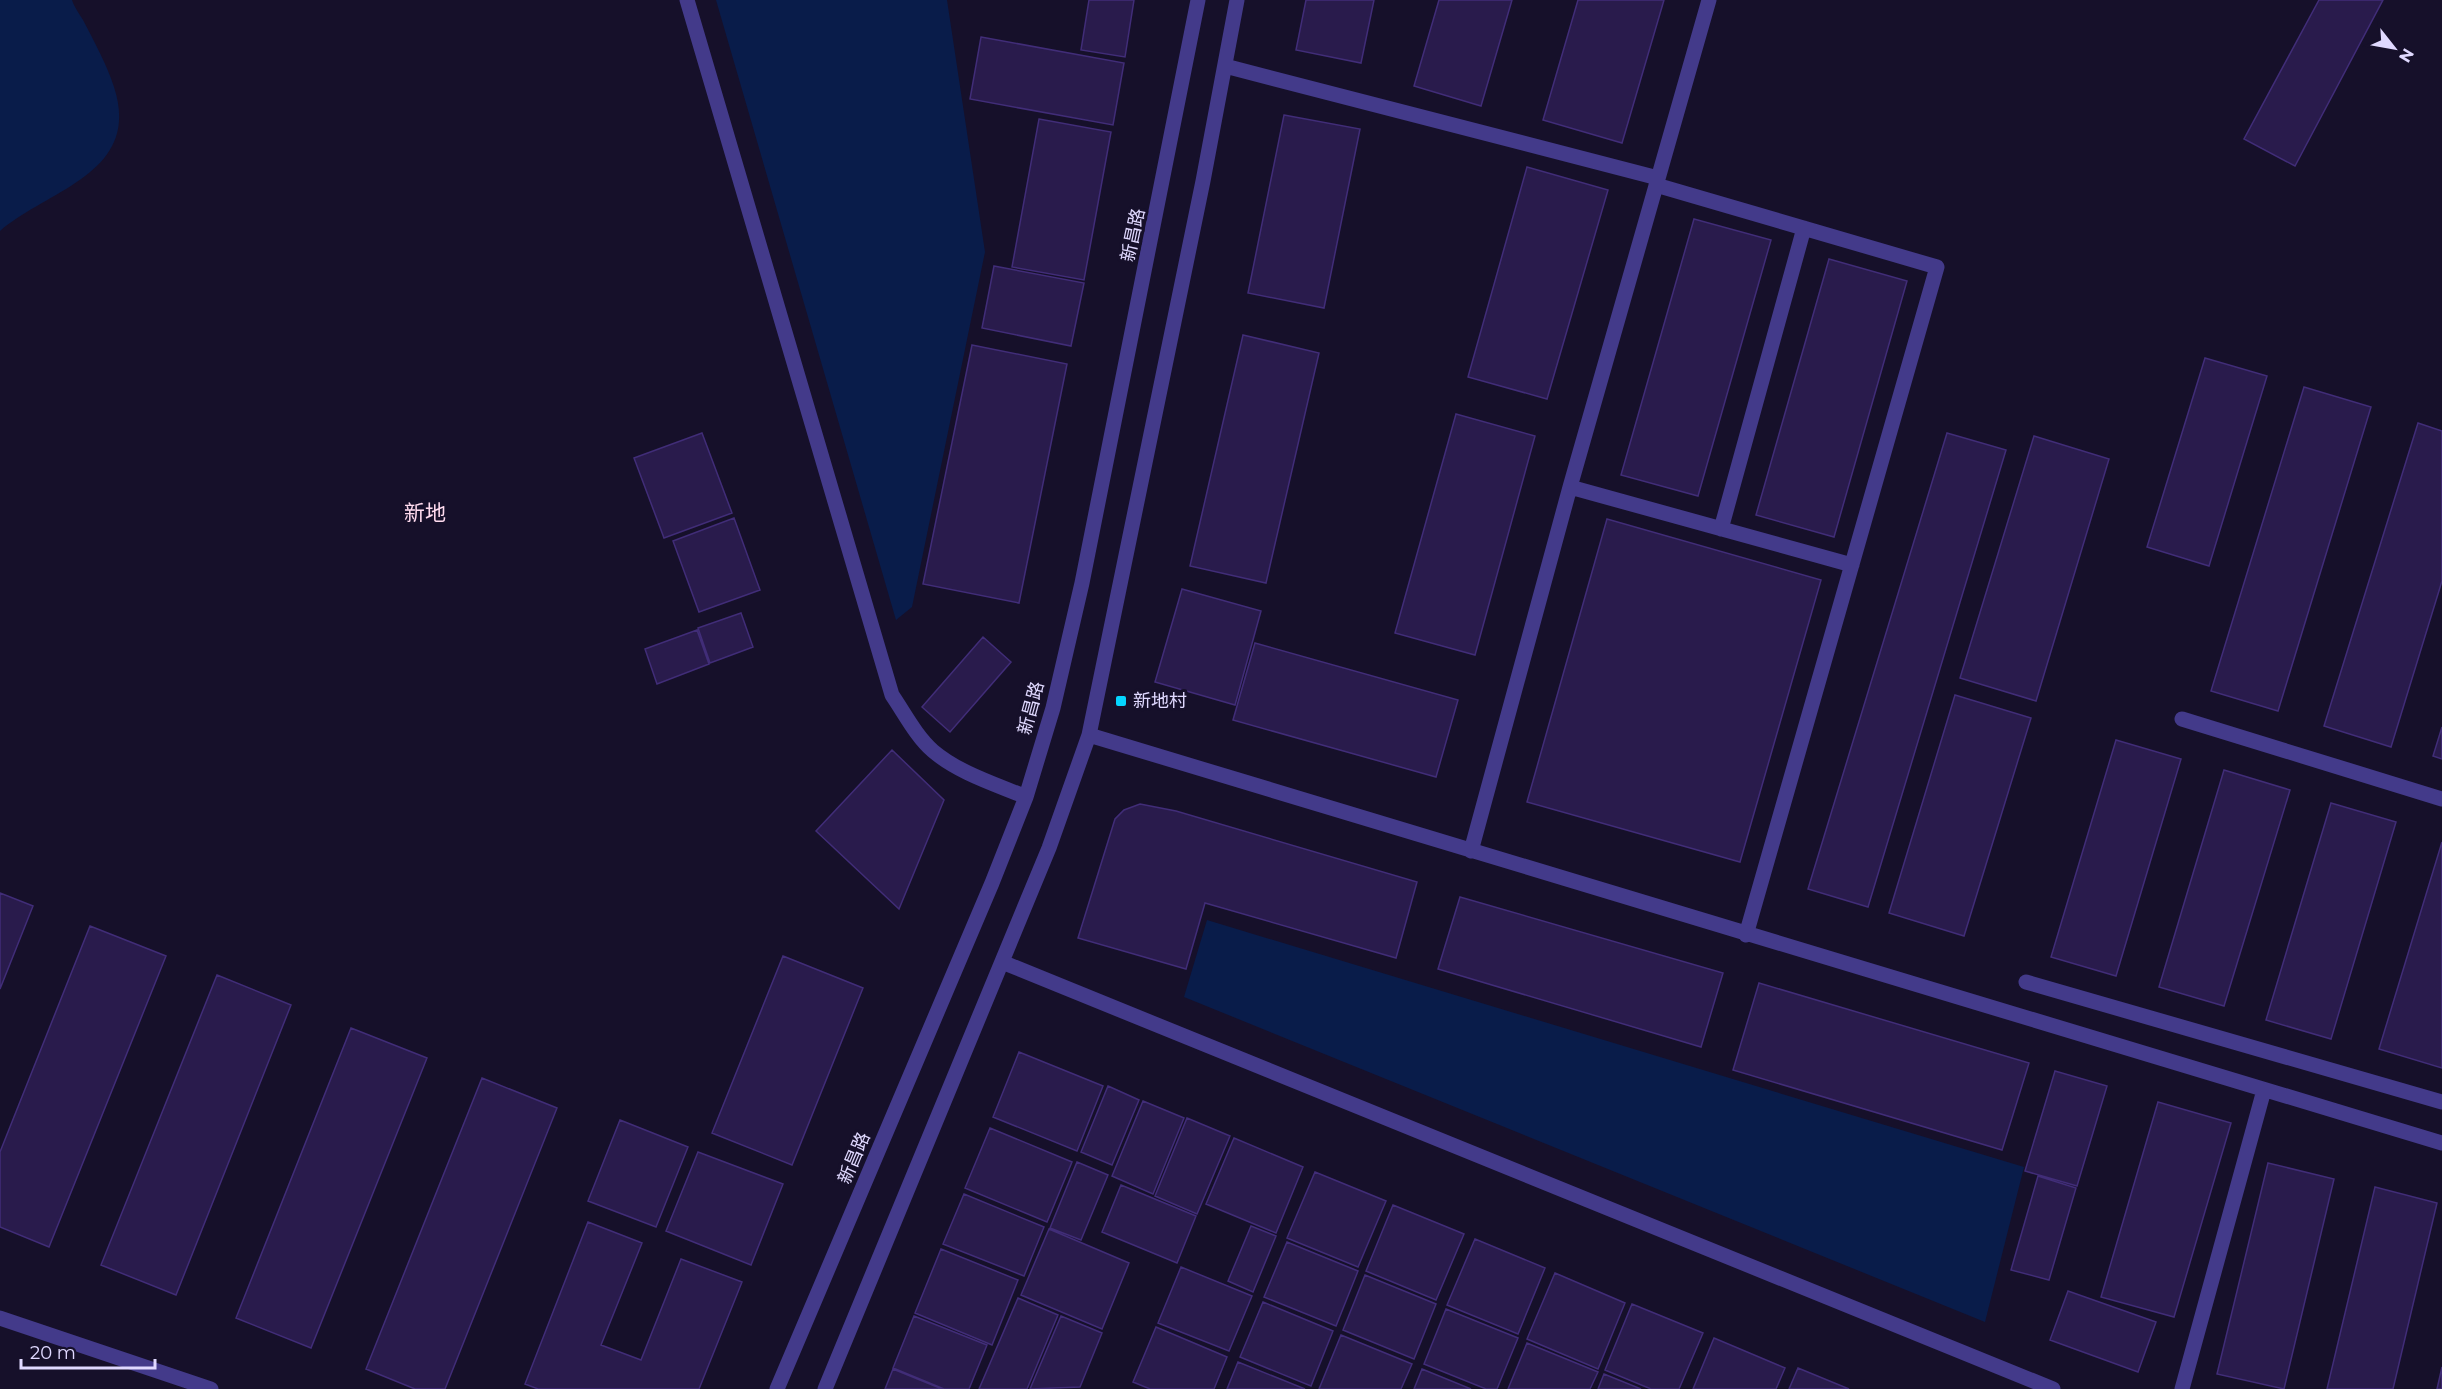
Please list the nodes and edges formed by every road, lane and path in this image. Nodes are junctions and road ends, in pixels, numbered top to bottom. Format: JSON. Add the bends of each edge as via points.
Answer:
{"nodes":[{"id":1,"x":687,"y":0,"type":"edge"},
{"id":2,"x":1198,"y":0,"type":"edge"},
{"id":3,"x":1237,"y":0,"type":"edge"},
{"id":4,"x":1709,"y":0,"type":"edge"},
{"id":5,"x":1225,"y":66,"type":"junction"},
{"id":6,"x":1657,"y":181,"type":"junction"},
{"id":7,"x":1804,"y":228,"type":"junction"},
{"id":8,"x":1570,"y":487,"type":"junction"},
{"id":9,"x":1721,"y":529,"type":"junction"},
{"id":10,"x":1852,"y":565,"type":"junction"},
{"id":11,"x":2182,"y":720,"type":"dead end"},
{"id":12,"x":1089,"y":735,"type":"junction"},
{"id":13,"x":1026,"y":797,"type":"junction"},
{"id":14,"x":2442,"y":799,"type":"edge"},
{"id":15,"x":1471,"y":851,"type":"junction"},
{"id":16,"x":1746,"y":935,"type":"junction"},
{"id":17,"x":1002,"y":962,"type":"junction"},
{"id":18,"x":2026,"y":982,"type":"dead end"},
{"id":19,"x":2264,"y":1090,"type":"junction"},
{"id":20,"x":2442,"y":1102,"type":"edge"},
{"id":21,"x":2442,"y":1143,"type":"edge"},
{"id":22,"x":0,"y":1318,"type":"edge"},
{"id":23,"x":211,"y":1389,"type":"edge"},
{"id":24,"x":777,"y":1389,"type":"edge"},
{"id":25,"x":825,"y":1389,"type":"edge"},
{"id":26,"x":2053,"y":1389,"type":"edge"},
{"id":27,"x":2182,"y":1389,"type":"edge"}],
"edges":[{"from":1,"to":13,"type":"street","via":[[892,694],[933,751],[960,769]]},
{"from":2,"to":13,"type":"street","name":"新昌路","via":[[1082,583],[1053,708]]},
{"from":3,"to":5,"type":"street"},
{"from":4,"to":6,"type":"street"},
{"from":5,"to":6,"type":"street"},
{"from":5,"to":12,"type":"street"},
{"from":6,"to":7,"type":"street"},
{"from":6,"to":8,"type":"street"},
{"from":7,"to":9,"type":"street"},
{"from":7,"to":10,"type":"street","via":[[1936,267]]},
{"from":8,"to":9,"type":"street"},
{"from":8,"to":15,"type":"street"},
{"from":9,"to":10,"type":"street"},
{"from":10,"to":16,"type":"street"},
{"from":11,"to":14,"type":"street"},
{"from":12,"to":15,"type":"street"},
{"from":12,"to":17,"type":"street"},
{"from":13,"to":24,"type":"street","name":"新昌路"},
{"from":15,"to":16,"type":"street"},
{"from":16,"to":19,"type":"street"},
{"from":17,"to":25,"type":"street"},
{"from":17,"to":26,"type":"street"},
{"from":18,"to":20,"type":"street"},
{"from":19,"to":21,"type":"street"},
{"from":19,"to":27,"type":"street"},
{"from":22,"to":23,"type":"street"}]}
